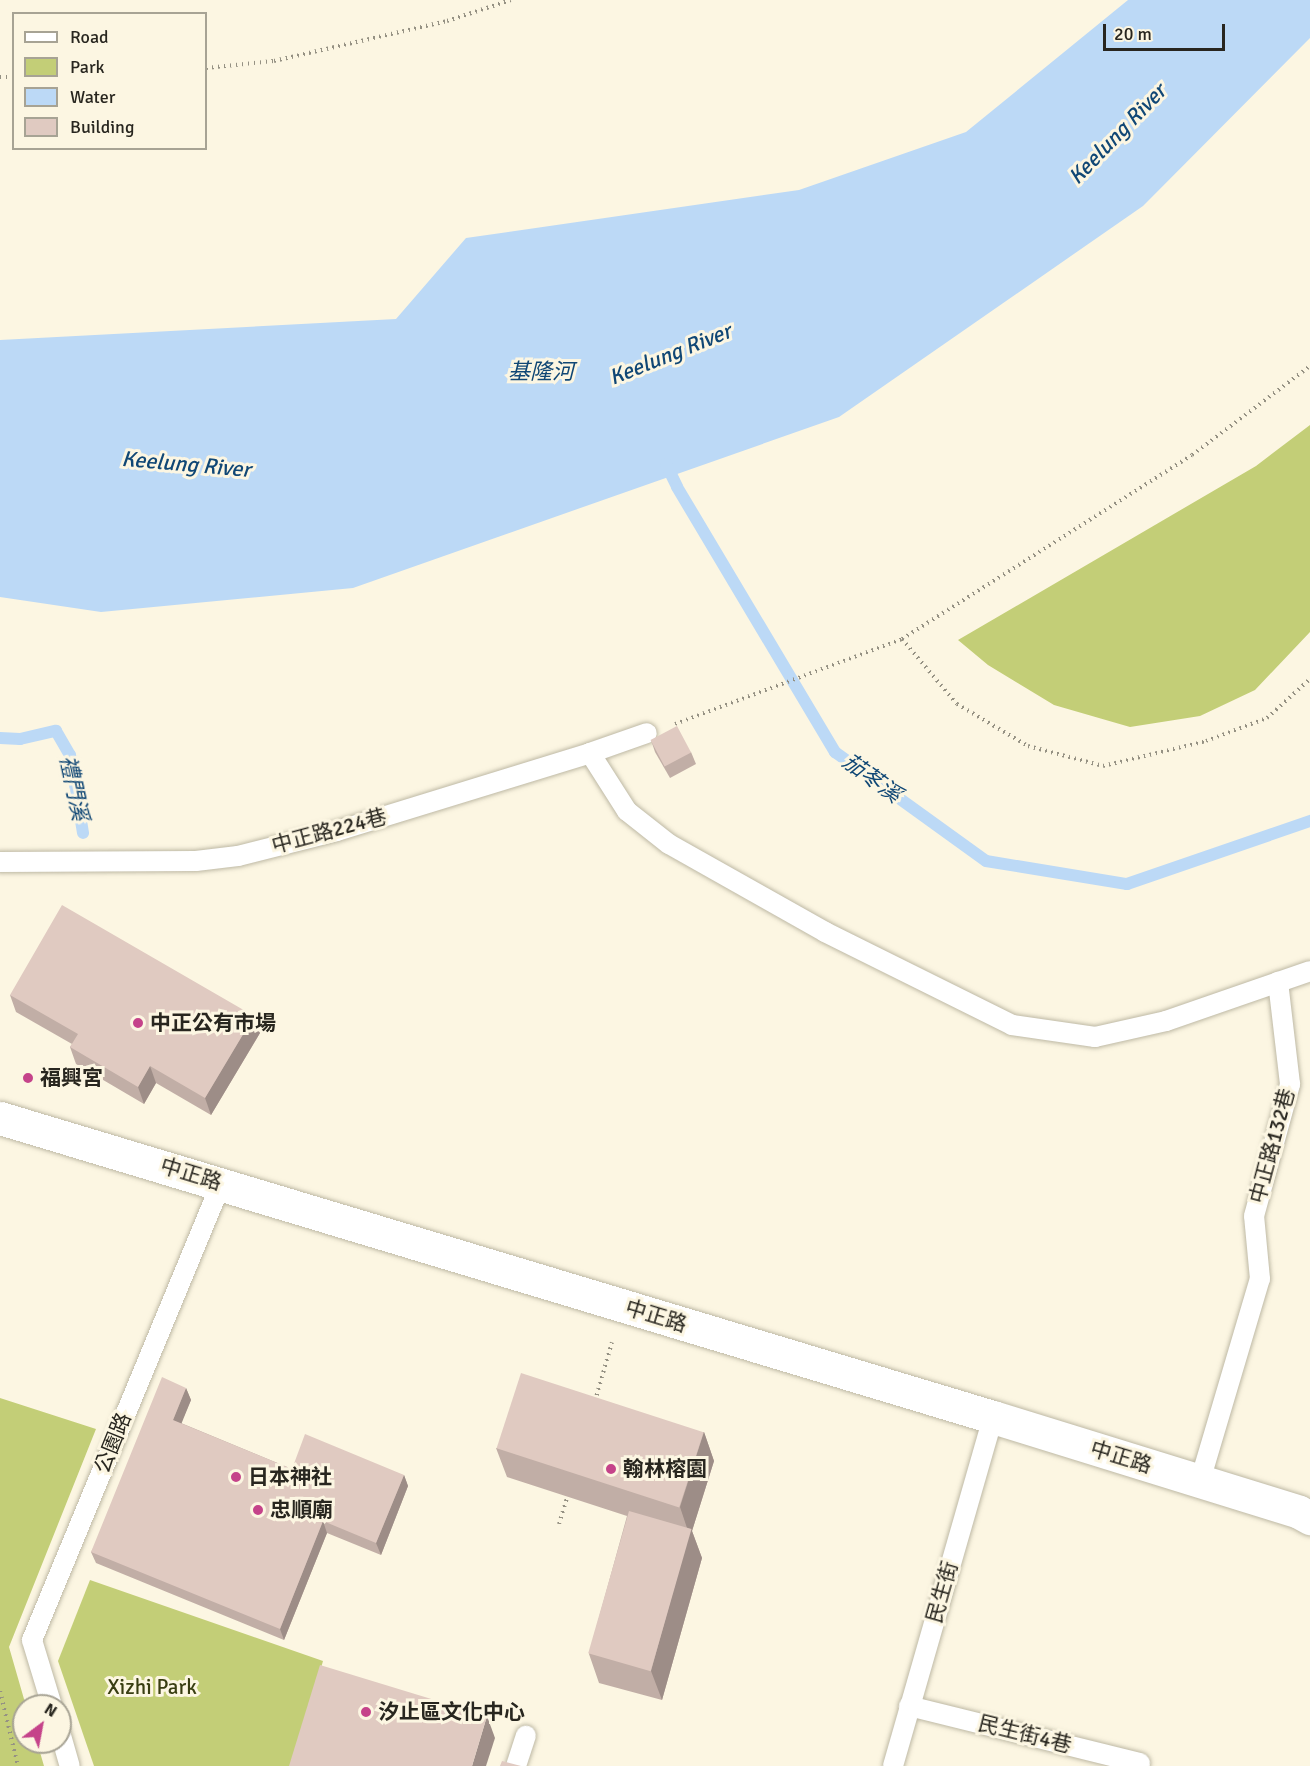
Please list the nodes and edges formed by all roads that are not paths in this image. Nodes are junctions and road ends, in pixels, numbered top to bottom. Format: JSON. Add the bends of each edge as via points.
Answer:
{"nodes":[{"id":1,"x":647,"y":733,"type":"dead end"},
{"id":2,"x":590,"y":753,"type":"junction"},
{"id":3,"x":0,"y":862,"type":"edge"},
{"id":4,"x":1310,"y":971,"type":"edge"},
{"id":5,"x":1278,"y":982,"type":"junction"},
{"id":6,"x":0,"y":1118,"type":"edge"},
{"id":7,"x":221,"y":1183,"type":"junction"},
{"id":8,"x":993,"y":1418,"type":"junction"},
{"id":9,"x":1200,"y":1481,"type":"junction"},
{"id":10,"x":1310,"y":1518,"type":"edge"},
{"id":11,"x":48,"y":1694,"type":"edge"},
{"id":12,"x":909,"y":1706,"type":"junction"},
{"id":13,"x":526,"y":1736,"type":"dead end"},
{"id":14,"x":1140,"y":1763,"type":"dead end"},
{"id":15,"x":516,"y":1766,"type":"edge"},
{"id":16,"x":893,"y":1766,"type":"edge"}],
"edges":[{"from":1,"to":2,"type":"lane","name":"中正路224巷"},
{"from":2,"to":3,"type":"lane","name":"中正路224巷","via":[[337,831],[238,856],[196,861]]},
{"from":2,"to":5,"type":"lane","via":[[627,811],[669,844],[825,932],[1012,1025],[1095,1036],[1166,1021]]},
{"from":4,"to":5,"type":"lane"},
{"from":5,"to":9,"type":"lane","name":"中正路132巷","via":[[1290,1084],[1254,1216],[1260,1279]]},
{"from":6,"to":7,"type":"street","name":"中正路"},
{"from":7,"to":8,"type":"street","name":"中正路"},
{"from":7,"to":11,"type":"lane","name":"公園路","via":[[32,1640]]},
{"from":8,"to":9,"type":"street","name":"中正路"},
{"from":8,"to":12,"type":"lane","name":"民生街"},
{"from":9,"to":10,"type":"street","name":"中正路"},
{"from":12,"to":14,"type":"lane","name":"民生街4巷"},
{"from":12,"to":16,"type":"lane","name":"民生街"},
{"from":13,"to":15,"type":"lane"}]}
